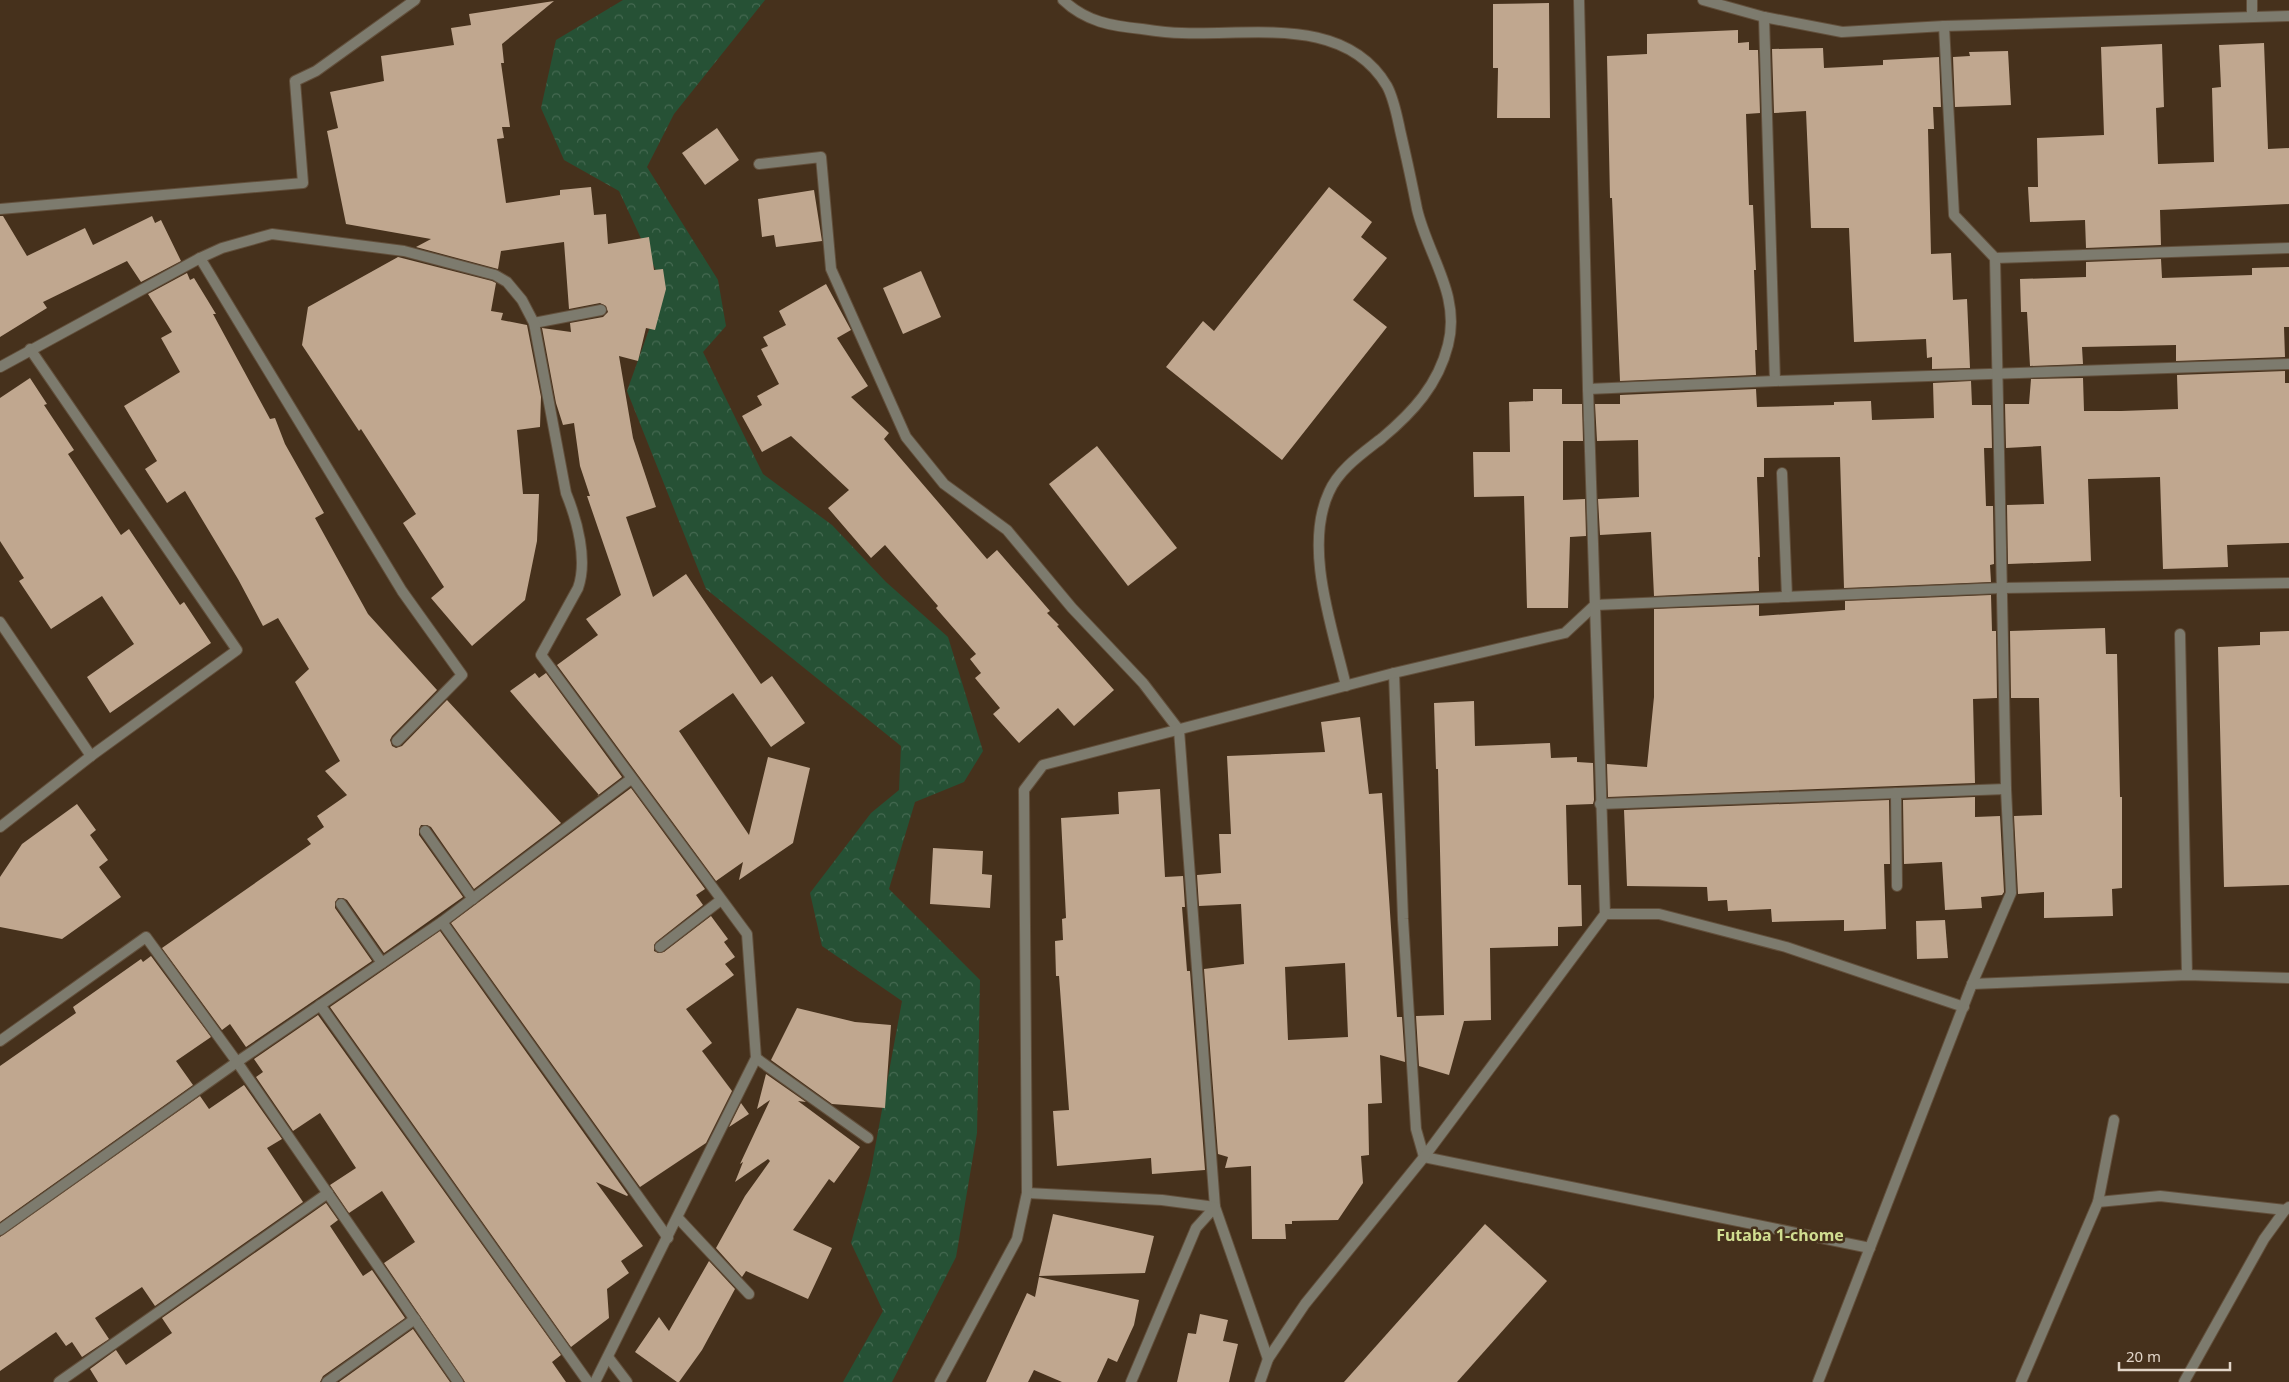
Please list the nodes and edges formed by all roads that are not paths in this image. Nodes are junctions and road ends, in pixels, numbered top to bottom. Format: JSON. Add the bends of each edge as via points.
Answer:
{"nodes":[{"id":1,"x":415,"y":0,"type":"edge"},
{"id":2,"x":1063,"y":0,"type":"edge"},
{"id":3,"x":1579,"y":0,"type":"edge"},
{"id":4,"x":1703,"y":0,"type":"edge"},
{"id":5,"x":2252,"y":0,"type":"edge"},
{"id":6,"x":2252,"y":16,"type":"junction"},
{"id":7,"x":2289,"y":16,"type":"edge"},
{"id":8,"x":1764,"y":17,"type":"junction"},
{"id":9,"x":1944,"y":26,"type":"junction"},
{"id":10,"x":759,"y":164,"type":"dead end"},
{"id":11,"x":0,"y":209,"type":"edge"},
{"id":12,"x":2289,"y":248,"type":"edge"},
{"id":13,"x":200,"y":258,"type":"junction"},
{"id":14,"x":1995,"y":258,"type":"junction"},
{"id":15,"x":601,"y":310,"type":"dead end"},
{"id":16,"x":534,"y":323,"type":"junction"},
{"id":17,"x":30,"y":349,"type":"junction"},
{"id":18,"x":2289,"y":364,"type":"edge"},
{"id":19,"x":0,"y":367,"type":"edge"},
{"id":20,"x":1996,"y":373,"type":"junction"},
{"id":21,"x":1775,"y":380,"type":"junction"},
{"id":22,"x":1588,"y":389,"type":"junction"},
{"id":23,"x":1782,"y":473,"type":"dead end"},
{"id":24,"x":2289,"y":583,"type":"edge"},
{"id":25,"x":2002,"y":588,"type":"junction"},
{"id":26,"x":1787,"y":597,"type":"junction"},
{"id":27,"x":1595,"y":605,"type":"junction"},
{"id":28,"x":0,"y":622,"type":"edge"},
{"id":29,"x":2180,"y":634,"type":"dead end"},
{"id":30,"x":1394,"y":673,"type":"junction"},
{"id":31,"x":1346,"y":686,"type":"junction"},
{"id":32,"x":1179,"y":730,"type":"junction"},
{"id":33,"x":398,"y":741,"type":"dead end"},
{"id":34,"x":91,"y":756,"type":"junction"},
{"id":35,"x":631,"y":779,"type":"junction"},
{"id":36,"x":2006,"y":789,"type":"junction"},
{"id":37,"x":1896,"y":793,"type":"junction"},
{"id":38,"x":1600,"y":804,"type":"junction"},
{"id":39,"x":0,"y":826,"type":"edge"},
{"id":40,"x":425,"y":831,"type":"dead end"},
{"id":41,"x":1897,"y":886,"type":"dead end"},
{"id":42,"x":473,"y":899,"type":"junction"},
{"id":43,"x":721,"y":900,"type":"junction"},
{"id":44,"x":341,"y":904,"type":"dead end"},
{"id":45,"x":1605,"y":914,"type":"junction"},
{"id":46,"x":442,"y":922,"type":"junction"},
{"id":47,"x":660,"y":947,"type":"dead end"},
{"id":48,"x":382,"y":963,"type":"junction"},
{"id":49,"x":2187,"y":975,"type":"junction"},
{"id":50,"x":2289,"y":978,"type":"edge"},
{"id":51,"x":1972,"y":984,"type":"junction"},
{"id":52,"x":320,"y":1005,"type":"junction"},
{"id":53,"x":1964,"y":1007,"type":"junction"},
{"id":54,"x":0,"y":1041,"type":"edge"},
{"id":55,"x":756,"y":1058,"type":"junction"},
{"id":56,"x":237,"y":1062,"type":"junction"},
{"id":57,"x":2114,"y":1120,"type":"dead end"},
{"id":58,"x":868,"y":1138,"type":"dead end"},
{"id":59,"x":1424,"y":1157,"type":"junction"},
{"id":60,"x":328,"y":1193,"type":"junction"},
{"id":61,"x":1028,"y":1193,"type":"junction"},
{"id":62,"x":2098,"y":1202,"type":"junction"},
{"id":63,"x":1215,"y":1207,"type":"junction"},
{"id":64,"x":2287,"y":1209,"type":"edge"},
{"id":65,"x":678,"y":1218,"type":"junction"},
{"id":66,"x":0,"y":1230,"type":"edge"},
{"id":67,"x":668,"y":1238,"type":"junction"},
{"id":68,"x":1870,"y":1248,"type":"junction"},
{"id":69,"x":749,"y":1294,"type":"dead end"},
{"id":70,"x":415,"y":1319,"type":"junction"},
{"id":71,"x":608,"y":1357,"type":"junction"},
{"id":72,"x":1268,"y":1359,"type":"junction"},
{"id":73,"x":59,"y":1382,"type":"edge"},
{"id":74,"x":327,"y":1382,"type":"edge"},
{"id":75,"x":458,"y":1382,"type":"edge"},
{"id":76,"x":588,"y":1382,"type":"edge"},
{"id":77,"x":595,"y":1382,"type":"edge"},
{"id":78,"x":627,"y":1382,"type":"edge"},
{"id":79,"x":940,"y":1382,"type":"edge"},
{"id":80,"x":1131,"y":1382,"type":"edge"},
{"id":81,"x":1260,"y":1382,"type":"edge"},
{"id":82,"x":1818,"y":1382,"type":"edge"},
{"id":83,"x":2021,"y":1382,"type":"edge"},
{"id":84,"x":2184,"y":1382,"type":"edge"}],
"edges":[{"from":1,"to":11,"type":"street","via":[[316,71],[295,81],[303,183]]},
{"from":2,"to":31,"type":"street","via":[[1076,12],[1110,26],[1181,33],[1293,32],[1318,37],[1357,54],[1375,68],[1389,89],[1421,226],[1441,271],[1452,318],[1443,366],[1433,383],[1402,422],[1342,472],[1329,491],[1320,520],[1321,576]]},
{"from":3,"to":22,"type":"street"},
{"from":4,"to":8,"type":"street"},
{"from":5,"to":6,"type":"street"},
{"from":6,"to":7,"type":"street"},
{"from":6,"to":9,"type":"street"},
{"from":8,"to":9,"type":"street","via":[[1842,32]]},
{"from":8,"to":21,"type":"street"},
{"from":9,"to":14,"type":"street","via":[[1954,215]]},
{"from":10,"to":32,"type":"street","via":[[821,157],[831,269],[906,437],[944,484],[1007,530],[1072,608],[1143,683]]},
{"from":12,"to":14,"type":"street"},
{"from":13,"to":16,"type":"street","via":[[222,248],[272,234],[404,251],[495,275],[507,282],[522,300]]},
{"from":13,"to":17,"type":"street"},
{"from":13,"to":33,"type":"street","via":[[402,591],[462,675]]},
{"from":14,"to":20,"type":"street"},
{"from":15,"to":16,"type":"street"},
{"from":16,"to":35,"type":"street","via":[[581,558],[578,588],[541,655]]},
{"from":17,"to":19,"type":"street"},
{"from":17,"to":34,"type":"street","via":[[237,650]]},
{"from":18,"to":20,"type":"street"},
{"from":20,"to":21,"type":"street"},
{"from":20,"to":25,"type":"street"},
{"from":21,"to":22,"type":"street"},
{"from":22,"to":27,"type":"street"},
{"from":23,"to":26,"type":"street"},
{"from":24,"to":25,"type":"street"},
{"from":25,"to":26,"type":"street"},
{"from":25,"to":36,"type":"street"},
{"from":26,"to":27,"type":"street"},
{"from":27,"to":30,"type":"street","via":[[1565,633]]},
{"from":27,"to":38,"type":"street"},
{"from":28,"to":34,"type":"street"},
{"from":29,"to":49,"type":"street"},
{"from":30,"to":31,"type":"street"},
{"from":30,"to":59,"type":"street","via":[[1403,919],[1416,1129]]},
{"from":31,"to":32,"type":"street"},
{"from":32,"to":61,"type":"street","via":[[1043,765],[1024,790]]},
{"from":32,"to":63,"type":"street"},
{"from":34,"to":39,"type":"street"},
{"from":35,"to":42,"type":"street"},
{"from":35,"to":43,"type":"street"},
{"from":36,"to":37,"type":"street"},
{"from":36,"to":51,"type":"street","via":[[2010,893]]},
{"from":37,"to":38,"type":"street"},
{"from":37,"to":41,"type":"street"},
{"from":38,"to":45,"type":"street"},
{"from":40,"to":42,"type":"street"},
{"from":42,"to":46,"type":"street"},
{"from":43,"to":47,"type":"street"},
{"from":43,"to":55,"type":"street","via":[[747,934]]},
{"from":44,"to":48,"type":"street"},
{"from":45,"to":53,"type":"street","via":[[1659,914],[1786,947]]},
{"from":45,"to":59,"type":"street"},
{"from":46,"to":48,"type":"street"},
{"from":46,"to":67,"type":"street"},
{"from":48,"to":52,"type":"street"},
{"from":49,"to":50,"type":"street"},
{"from":49,"to":51,"type":"street"},
{"from":51,"to":53,"type":"street"},
{"from":52,"to":56,"type":"street"},
{"from":52,"to":76,"type":"street"},
{"from":53,"to":68,"type":"street"},
{"from":54,"to":56,"type":"street","via":[[146,937]]},
{"from":55,"to":58,"type":"street"},
{"from":55,"to":65,"type":"street"},
{"from":56,"to":60,"type":"street"},
{"from":56,"to":66,"type":"street"},
{"from":57,"to":62,"type":"street"},
{"from":59,"to":68,"type":"street"},
{"from":59,"to":72,"type":"street","via":[[1306,1304]]},
{"from":60,"to":70,"type":"street"},
{"from":60,"to":73,"type":"street"},
{"from":61,"to":63,"type":"street","via":[[1162,1200]]},
{"from":61,"to":79,"type":"street","via":[[1017,1239]]},
{"from":62,"to":64,"type":"street","via":[[2160,1196]]},
{"from":62,"to":83,"type":"street"},
{"from":63,"to":72,"type":"street"},
{"from":63,"to":80,"type":"street","via":[[1196,1228]]},
{"from":64,"to":84,"type":"street","via":[[2264,1239]]},
{"from":65,"to":67,"type":"street"},
{"from":65,"to":69,"type":"street"},
{"from":67,"to":71,"type":"street"},
{"from":68,"to":82,"type":"street"},
{"from":70,"to":74,"type":"street"},
{"from":70,"to":75,"type":"street"},
{"from":71,"to":77,"type":"street"},
{"from":71,"to":78,"type":"street"},
{"from":72,"to":81,"type":"street"}]}
